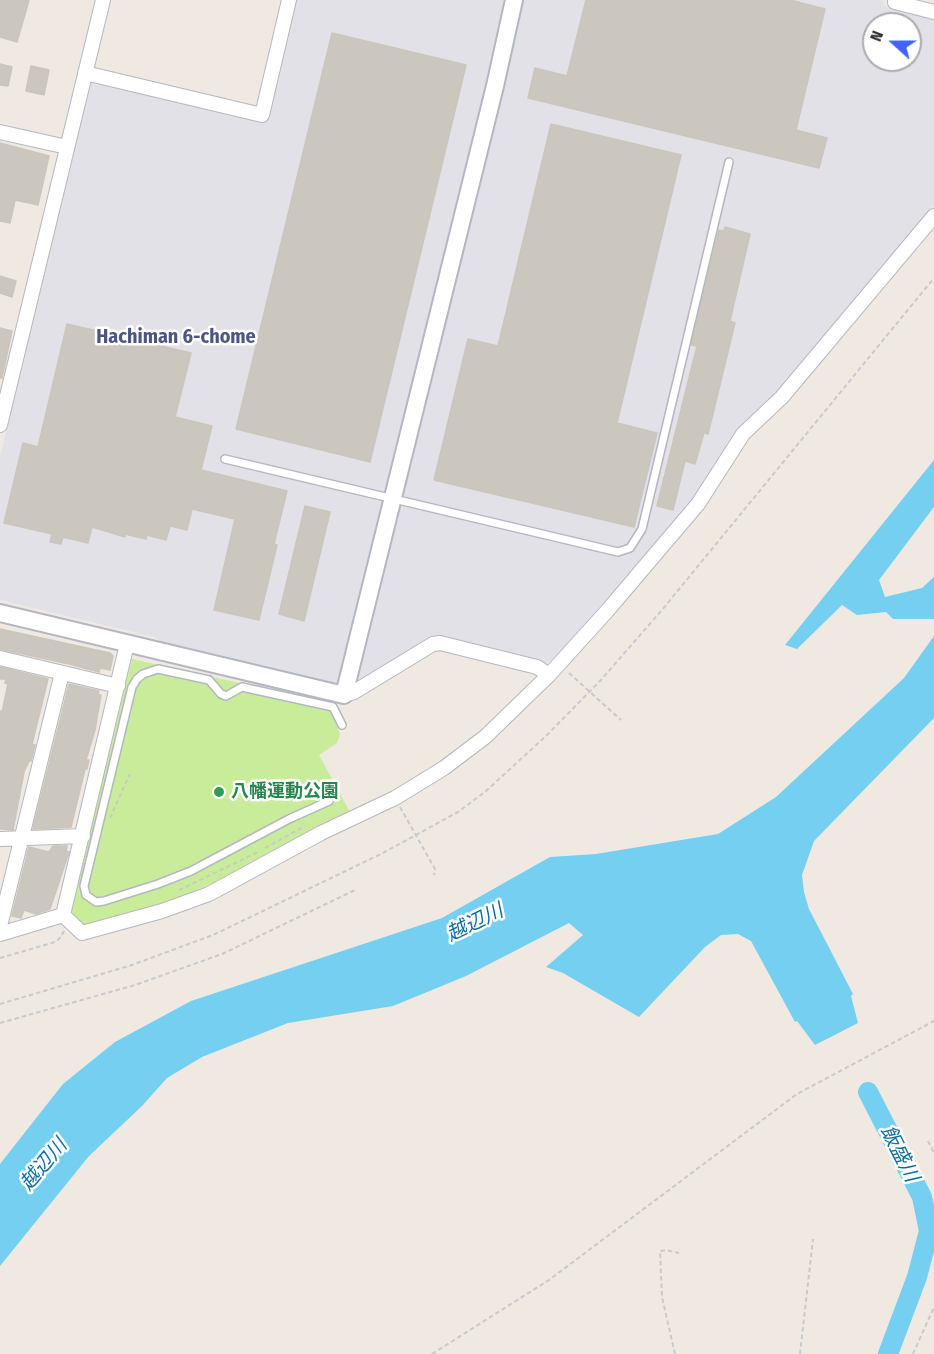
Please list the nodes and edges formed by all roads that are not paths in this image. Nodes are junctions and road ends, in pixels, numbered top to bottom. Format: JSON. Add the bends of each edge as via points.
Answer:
{"nodes":[{"id":1,"x":103,"y":0,"type":"edge"},
{"id":2,"x":290,"y":0,"type":"edge"},
{"id":3,"x":514,"y":0,"type":"edge"},
{"id":4,"x":895,"y":0,"type":"edge"},
{"id":5,"x":934,"y":12,"type":"edge"},
{"id":6,"x":85,"y":73,"type":"junction"},
{"id":7,"x":0,"y":132,"type":"edge"},
{"id":8,"x":68,"y":147,"type":"junction"},
{"id":9,"x":729,"y":162,"type":"dead end"},
{"id":10,"x":934,"y":216,"type":"edge"},
{"id":11,"x":0,"y":425,"type":"edge"},
{"id":12,"x":225,"y":459,"type":"dead end"},
{"id":13,"x":394,"y":499,"type":"junction"},
{"id":14,"x":0,"y":613,"type":"edge"},
{"id":15,"x":127,"y":644,"type":"junction"},
{"id":16,"x":1,"y":663,"type":"edge"},
{"id":17,"x":62,"y":673,"type":"junction"},
{"id":18,"x":549,"y":675,"type":"junction"},
{"id":19,"x":118,"y":686,"type":"junction"},
{"id":20,"x":338,"y":699,"type":"junction"},
{"id":21,"x":342,"y":725,"type":"dead end"},
{"id":22,"x":329,"y":801,"type":"dead end"},
{"id":23,"x":83,"y":836,"type":"junction"},
{"id":24,"x":0,"y":839,"type":"edge"},
{"id":25,"x":21,"y":839,"type":"junction"},
{"id":26,"x":82,"y":867,"type":"junction"},
{"id":27,"x":65,"y":918,"type":"junction"},
{"id":28,"x":0,"y":926,"type":"edge"},
{"id":29,"x":0,"y":934,"type":"edge"}],
"edges":[{"from":1,"to":6,"type":"street"},
{"from":2,"to":6,"type":"street","via":[[262,115]]},
{"from":3,"to":13,"type":"street"},
{"from":4,"to":5,"type":"street"},
{"from":6,"to":8,"type":"street"},
{"from":7,"to":8,"type":"street"},
{"from":8,"to":11,"type":"street"},
{"from":9,"to":13,"type":"lane","via":[[642,529],[630,548],[618,552]]},
{"from":10,"to":18,"type":"street","via":[[782,397],[743,434],[698,504]]},
{"from":12,"to":13,"type":"lane"},
{"from":13,"to":20,"type":"street"},
{"from":14,"to":15,"type":"street"},
{"from":15,"to":19,"type":"street"},
{"from":15,"to":20,"type":"street"},
{"from":16,"to":17,"type":"street"},
{"from":17,"to":19,"type":"street"},
{"from":17,"to":25,"type":"street"},
{"from":18,"to":20,"type":"street","via":[[537,667],[440,643]]},
{"from":18,"to":27,"type":"street","via":[[484,737],[424,782],[209,894],[81,933]]},
{"from":19,"to":23,"type":"street"},
{"from":20,"to":21,"type":"lane"},
{"from":20,"to":26,"type":"lane","via":[[242,687],[226,696],[209,680],[158,669],[143,674],[132,687]]},
{"from":22,"to":26,"type":"lane","via":[[191,871],[104,900],[96,902],[86,895]]},
{"from":23,"to":25,"type":"street"},
{"from":23,"to":26,"type":"street"},
{"from":24,"to":25,"type":"street"},
{"from":25,"to":28,"type":"street"},
{"from":26,"to":27,"type":"street"},
{"from":27,"to":29,"type":"street"}]}
